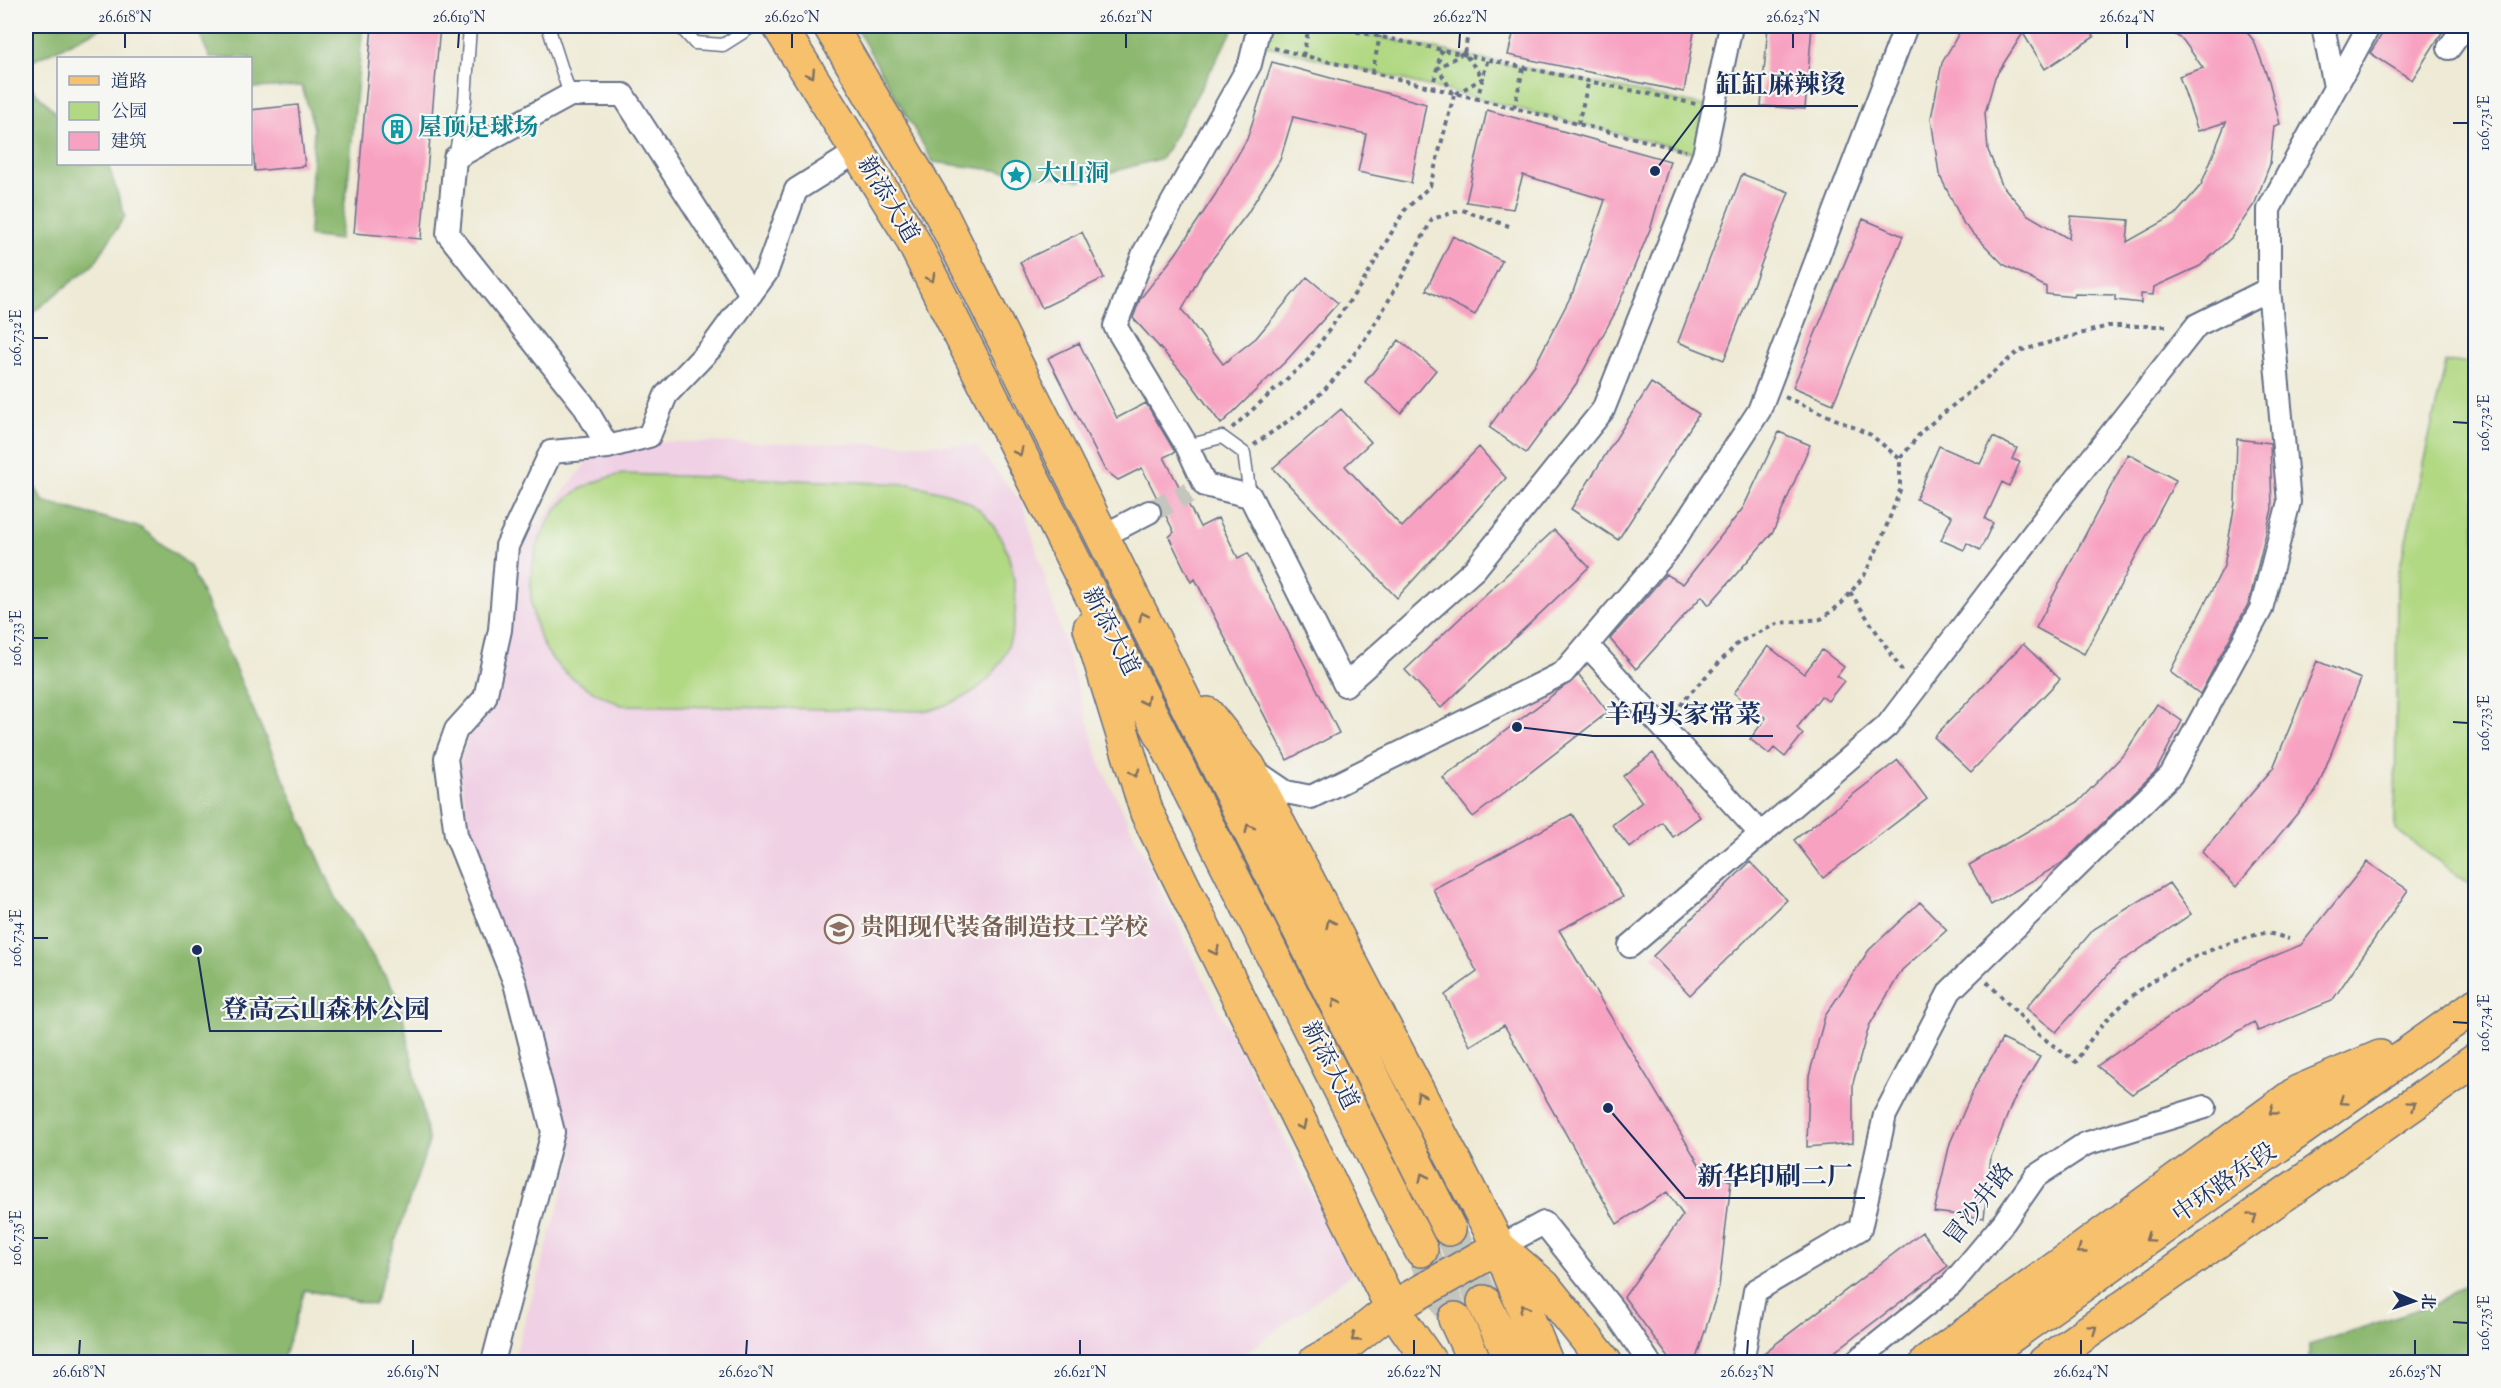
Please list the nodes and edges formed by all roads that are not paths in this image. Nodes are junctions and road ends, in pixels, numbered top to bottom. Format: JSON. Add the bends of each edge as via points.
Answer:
{"nodes":[{"id":1,"x":470,"y":26,"type":"edge"},
{"id":2,"x":548,"y":26,"type":"edge"},
{"id":3,"x":680,"y":26,"type":"edge"},
{"id":4,"x":753,"y":26,"type":"edge"},
{"id":5,"x":778,"y":26,"type":"edge"},
{"id":6,"x":830,"y":26,"type":"edge"},
{"id":7,"x":1731,"y":26,"type":"edge"},
{"id":8,"x":1906,"y":26,"type":"edge"},
{"id":9,"x":2323,"y":26,"type":"edge"},
{"id":10,"x":2369,"y":26,"type":"edge"},
{"id":11,"x":2465,"y":26,"type":"edge"},
{"id":12,"x":1257,"y":34,"type":"edge"},
{"id":13,"x":2449,"y":48,"type":"dead end"},
{"id":14,"x":2335,"y":87,"type":"junction"},
{"id":15,"x":570,"y":94,"type":"junction"},
{"id":16,"x":858,"y":151,"type":"junction"},
{"id":17,"x":455,"y":158,"type":"junction"},
{"id":18,"x":2269,"y":289,"type":"junction"},
{"id":19,"x":751,"y":294,"type":"junction"},
{"id":20,"x":1187,"y":446,"type":"junction"},
{"id":21,"x":608,"y":447,"type":"junction"},
{"id":22,"x":1250,"y":496,"type":"junction"},
{"id":23,"x":1149,"y":512,"type":"tunnel mouth"},
{"id":24,"x":1102,"y":536,"type":"junction"},
{"id":25,"x":1062,"y":537,"type":"junction"},
{"id":26,"x":1587,"y":645,"type":"junction"},
{"id":27,"x":1166,"y":662,"type":"junction"},
{"id":28,"x":1249,"y":767,"type":"junction"},
{"id":29,"x":1761,"y":834,"type":"junction"},
{"id":30,"x":1630,"y":946,"type":"dead end"},
{"id":31,"x":2475,"y":1005,"type":"edge"},
{"id":32,"x":2439,"y":1032,"type":"junction"},
{"id":33,"x":2475,"y":1060,"type":"edge"},
{"id":34,"x":2205,"y":1107,"type":"dead end"},
{"id":35,"x":1449,"y":1229,"type":"tunnel mouth"},
{"id":36,"x":1499,"y":1247,"type":"junction"},
{"id":37,"x":1421,"y":1250,"type":"tunnel mouth"},
{"id":38,"x":1484,"y":1302,"type":"tunnel mouth"},
{"id":39,"x":1392,"y":1308,"type":"junction"},
{"id":40,"x":1455,"y":1319,"type":"tunnel mouth"},
{"id":41,"x":493,"y":1362,"type":"edge"},
{"id":42,"x":1315,"y":1362,"type":"edge"},
{"id":43,"x":1430,"y":1362,"type":"edge"},
{"id":44,"x":1475,"y":1362,"type":"edge"},
{"id":45,"x":1513,"y":1362,"type":"edge"},
{"id":46,"x":1546,"y":1362,"type":"edge"},
{"id":47,"x":1605,"y":1362,"type":"edge"},
{"id":48,"x":1649,"y":1362,"type":"edge"},
{"id":49,"x":1742,"y":1362,"type":"edge"},
{"id":50,"x":1855,"y":1362,"type":"edge"},
{"id":51,"x":1927,"y":1362,"type":"edge"},
{"id":52,"x":1974,"y":1362,"type":"edge"},
{"id":53,"x":2045,"y":1362,"type":"edge"}],
"edges":[{"from":1,"to":17,"type":"lane","via":[[465,100]]},
{"from":2,"to":15,"type":"lane"},
{"from":3,"to":4,"type":"lane","via":[[695,43],[723,45]]},
{"from":5,"to":16,"type":"main road","name":"新添大道","one_way":true},
{"from":6,"to":24,"type":"main road","name":"新添大道","via":[[941,214]]},
{"from":7,"to":22,"type":"street","via":[[1704,155],[1603,410],[1475,569],[1345,685]]},
{"from":8,"to":26,"type":"street","via":[[1759,411],[1668,550]]},
{"from":9,"to":14,"type":"street"},
{"from":10,"to":14,"type":"street"},
{"from":11,"to":13,"type":"street"},
{"from":12,"to":20,"type":"street","via":[[1251,64],[1144,253],[1114,327]]},
{"from":14,"to":18,"type":"street","via":[[2269,209]]},
{"from":15,"to":17,"type":"street"},
{"from":15,"to":19,"type":"street","via":[[623,95]]},
{"from":16,"to":19,"type":"street","via":[[796,190],[766,273]]},
{"from":16,"to":25,"type":"main road","name":"新添大道","one_way":true,"via":[[909,235]]},
{"from":17,"to":21,"type":"street","via":[[448,234],[583,404]]},
{"from":18,"to":29,"type":"street","via":[[2197,325],[1887,726]]},
{"from":18,"to":49,"type":"street","via":[[2289,502],[2261,609],[2171,775],[1950,991],[1885,1115],[1860,1229],[1755,1291]]},
{"from":19,"to":21,"type":"street","via":[[712,347],[666,395],[649,436]]},
{"from":20,"to":22,"type":"street","via":[[1197,489]]},
{"from":20,"to":22,"type":"lane","via":[[1222,437],[1244,453]]},
{"from":21,"to":41,"type":"street","via":[[551,452],[507,546],[500,630],[485,698],[456,730],[446,758],[456,835],[515,983],[553,1132]]},
{"from":23,"to":24,"type":"street"},
{"from":27,"to":24,"type":"main road","name":"新添大道","one_way":true},
{"from":25,"to":37,"type":"main road","name":"新添大道","one_way":true},
{"from":25,"to":39,"type":"main road","one_way":true,"via":[[1147,813]]},
{"from":26,"to":28,"type":"street","via":[[1563,673],[1311,797],[1286,792]]},
{"from":26,"to":29,"type":"street"},
{"from":27,"to":28,"type":"main road"},
{"from":35,"to":27,"type":"main road","name":"新添大道","one_way":true},
{"from":36,"to":28,"type":"main road","one_way":true},
{"from":29,"to":30,"type":"street"},
{"from":31,"to":32,"type":"main road","name":"中环路东段"},
{"from":32,"to":51,"type":"main road","one_way":true,"via":[[2298,1092]]},
{"from":32,"to":52,"type":"main road","name":"中环路东段","one_way":true},
{"from":53,"to":33,"type":"main road","name":"中环路东段","one_way":true},
{"from":34,"to":50,"type":"street","name":"冒沙井路","via":[[2085,1144],[2036,1176],[1952,1284]]},
{"from":36,"to":39,"type":"main road"},
{"from":46,"to":36,"type":"main road","one_way":true},
{"from":36,"to":47,"type":"main road","via":[[1544,1286]]},
{"from":36,"to":48,"type":"street","via":[[1544,1223],[1615,1312]]},
{"from":38,"to":45,"type":"main road"},
{"from":39,"to":42,"type":"main road","one_way":true,"via":[[1347,1344]]},
{"from":39,"to":43,"type":"main road"},
{"from":40,"to":44,"type":"main road"}]}
